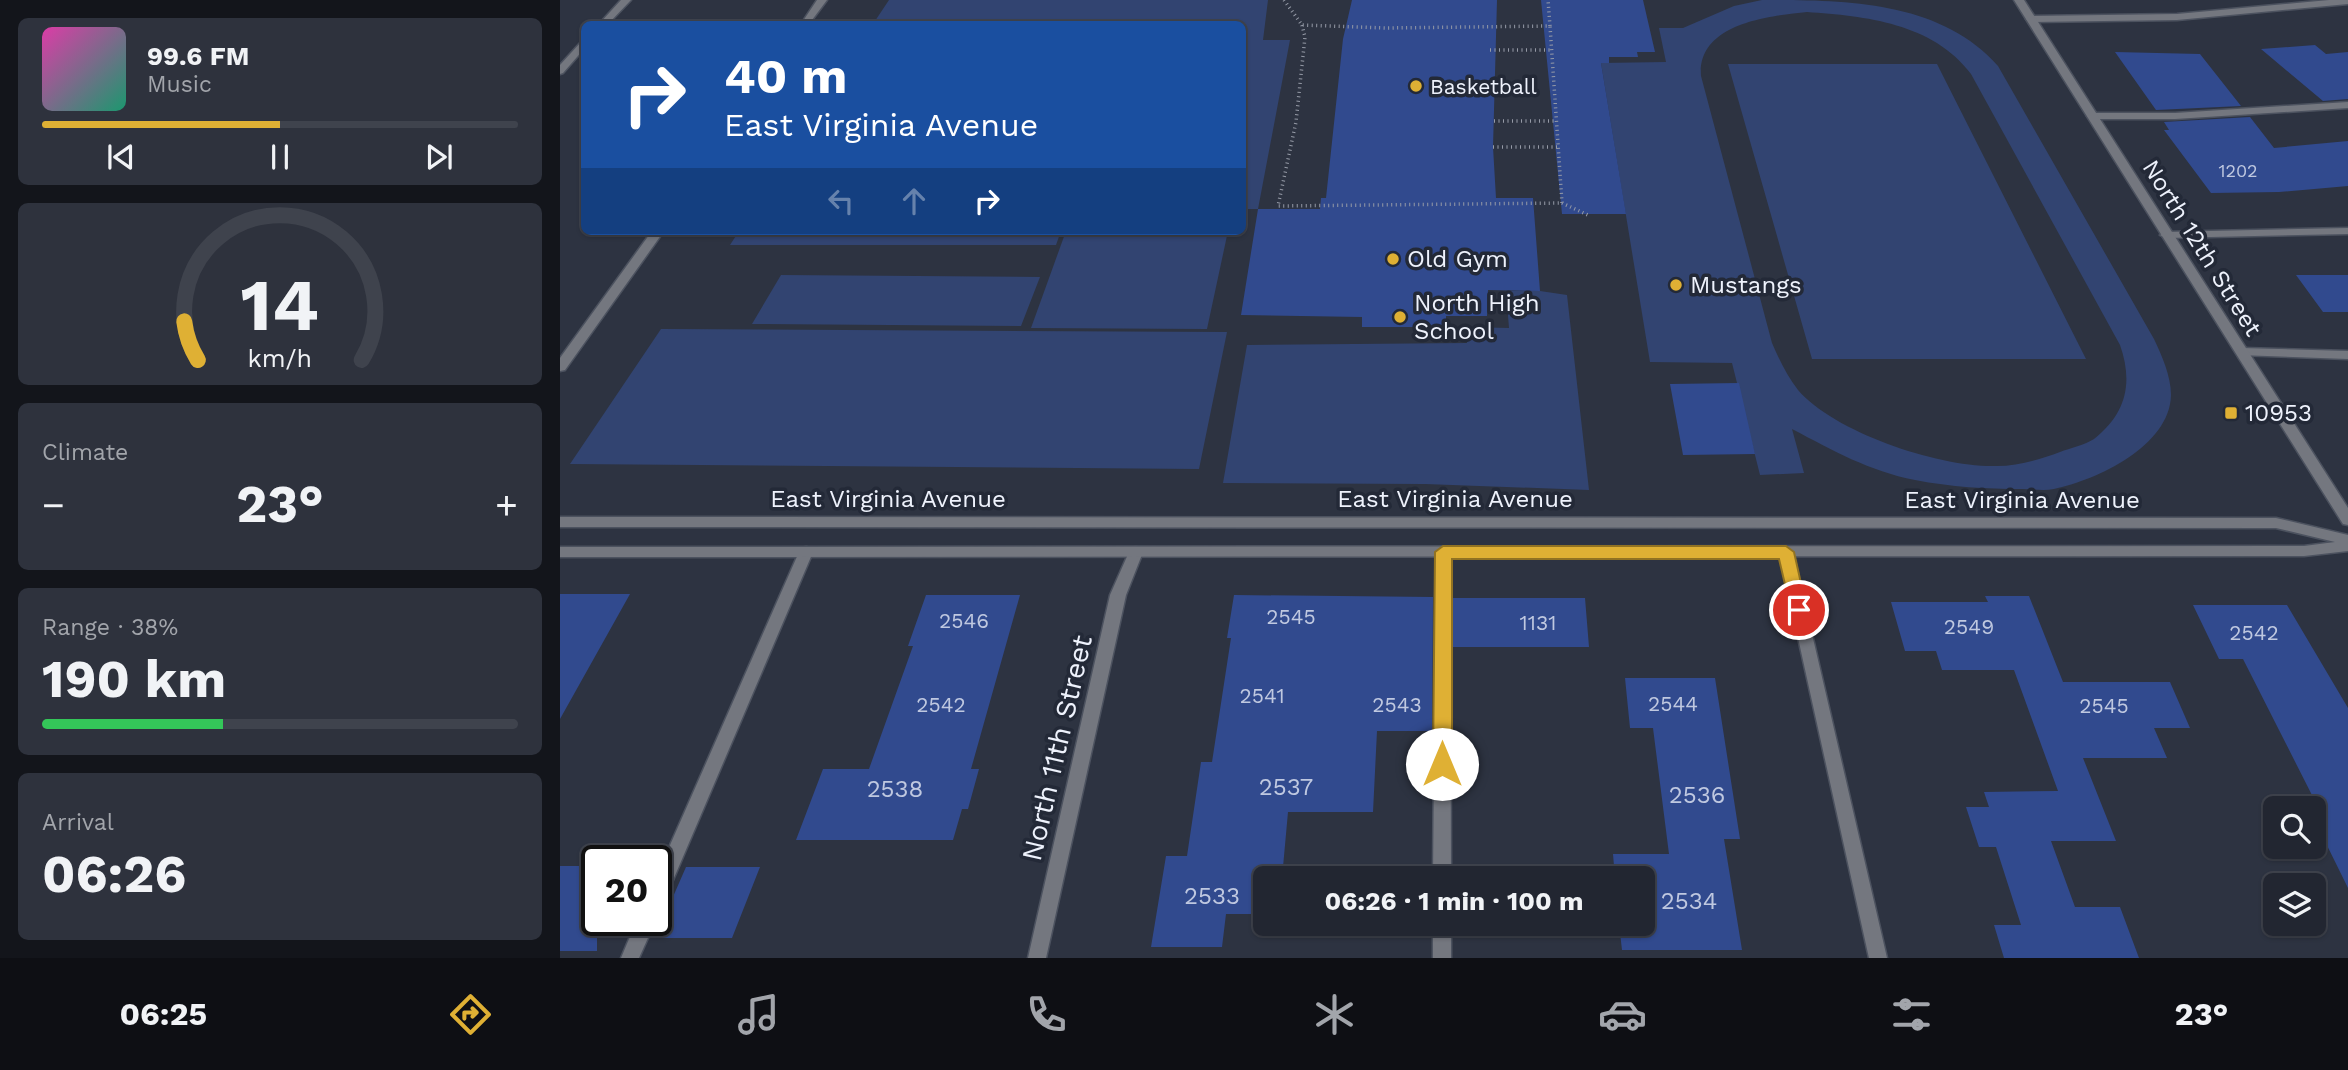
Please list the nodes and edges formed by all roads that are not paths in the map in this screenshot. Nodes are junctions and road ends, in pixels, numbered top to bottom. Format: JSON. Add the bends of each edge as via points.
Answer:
{"nodes":[{"id":1,"x":626,"y":0,"type":"edge"},
{"id":2,"x":822,"y":0,"type":"edge"},
{"id":3,"x":2019,"y":0,"type":"edge"},
{"id":4,"x":2348,"y":1,"type":"edge"},
{"id":5,"x":2031,"y":19,"type":"junction"},
{"id":6,"x":606,"y":21,"type":"edge"},
{"id":7,"x":807,"y":21,"type":"edge"},
{"id":8,"x":581,"y":47,"type":"edge"},
{"id":9,"x":560,"y":71,"type":"edge"},
{"id":10,"x":2348,"y":105,"type":"edge"},
{"id":11,"x":2092,"y":116,"type":"junction"},
{"id":12,"x":2348,"y":231,"type":"edge"},
{"id":13,"x":655,"y":235,"type":"edge"},
{"id":14,"x":2166,"y":235,"type":"junction"},
{"id":15,"x":2242,"y":352,"type":"junction"},
{"id":16,"x":2348,"y":355,"type":"edge"},
{"id":17,"x":560,"y":367,"type":"edge"},
{"id":18,"x":2348,"y":520,"type":"edge"},
{"id":19,"x":560,"y":522,"type":"edge"},
{"id":20,"x":2348,"y":540,"type":"edge"},
{"id":21,"x":2348,"y":546,"type":"edge"},
{"id":22,"x":560,"y":552,"type":"edge"},
{"id":23,"x":806,"y":552,"type":"junction"},
{"id":24,"x":1136,"y":552,"type":"junction"},
{"id":25,"x":1443,"y":552,"type":"junction"},
{"id":26,"x":1786,"y":552,"type":"junction"},
{"id":27,"x":672,"y":862,"type":"edge"},
{"id":28,"x":1442,"y":866,"type":"edge"},
{"id":29,"x":640,"y":936,"type":"edge"},
{"id":30,"x":1442,"y":936,"type":"edge"},
{"id":31,"x":630,"y":958,"type":"edge"},
{"id":32,"x":1037,"y":958,"type":"edge"},
{"id":33,"x":1442,"y":958,"type":"edge"},
{"id":34,"x":1878,"y":958,"type":"edge"}],
"edges":[{"from":1,"to":6,"type":"street"},
{"from":2,"to":7,"type":"street"},
{"from":3,"to":5,"type":"street","name":"North 12th Street"},
{"from":4,"to":5,"type":"street","via":[[2177,18]]},
{"from":5,"to":11,"type":"street","name":"North 12th Street"},
{"from":8,"to":9,"type":"street"},
{"from":10,"to":11,"type":"street","via":[[2175,116]]},
{"from":11,"to":14,"type":"street","name":"North 12th Street"},
{"from":12,"to":14,"type":"street"},
{"from":13,"to":17,"type":"street"},
{"from":14,"to":15,"type":"street","name":"North 12th Street"},
{"from":15,"to":16,"type":"street"},
{"from":15,"to":18,"type":"street","name":"North 12th Street"},
{"from":19,"to":20,"type":"street","name":"East Virginia Avenue","via":[[2276,523]]},
{"from":21,"to":26,"type":"street","via":[[2304,551]]},
{"from":22,"to":23,"type":"street"},
{"from":23,"to":24,"type":"street"},
{"from":23,"to":27,"type":"street"},
{"from":24,"to":25,"type":"street"},
{"from":24,"to":32,"type":"street","name":"North 11th Street","via":[[1118,595]]},
{"from":25,"to":26,"type":"street"},
{"from":25,"to":28,"type":"street"},
{"from":26,"to":34,"type":"street"},
{"from":29,"to":31,"type":"street"},
{"from":30,"to":33,"type":"street"}]}
